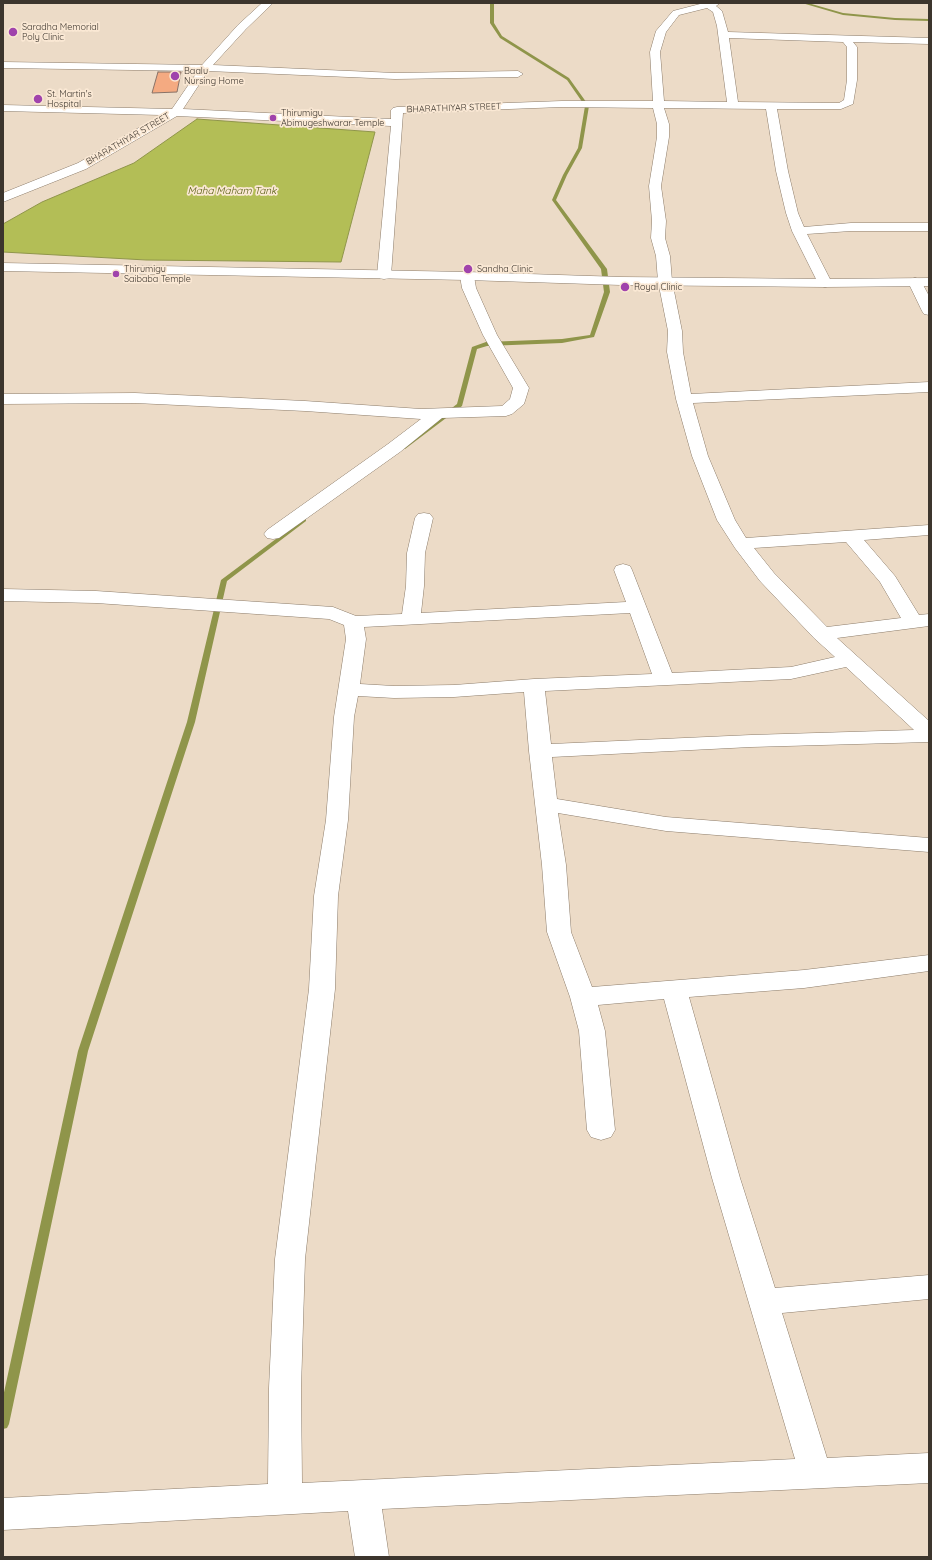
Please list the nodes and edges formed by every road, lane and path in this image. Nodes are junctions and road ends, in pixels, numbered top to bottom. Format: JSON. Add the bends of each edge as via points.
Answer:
{"nodes":[{"id":1,"x":268,"y":3,"type":"edge"},
{"id":2,"x":671,"y":3,"type":"edge"},
{"id":3,"x":712,"y":4,"type":"edge"},
{"id":4,"x":676,"y":13,"type":"junction"},
{"id":5,"x":724,"y":35,"type":"junction"},
{"id":6,"x":846,"y":39,"type":"junction"},
{"id":7,"x":929,"y":41,"type":"edge"},
{"id":8,"x":3,"y":65,"type":"edge"},
{"id":9,"x":205,"y":68,"type":"junction"},
{"id":10,"x":518,"y":74,"type":"dead end"},
{"id":11,"x":395,"y":76,"type":"junction"},
{"id":12,"x":659,"y":104,"type":"junction"},
{"id":13,"x":733,"y":105,"type":"junction"},
{"id":14,"x":771,"y":106,"type":"junction"},
{"id":15,"x":3,"y":108,"type":"edge"},
{"id":16,"x":397,"y":110,"type":"junction"},
{"id":17,"x":175,"y":112,"type":"junction"},
{"id":18,"x":398,"y":123,"type":"junction"},
{"id":19,"x":3,"y":198,"type":"edge"},
{"id":20,"x":929,"y":226,"type":"edge"},
{"id":21,"x":799,"y":231,"type":"junction"},
{"id":22,"x":3,"y":267,"type":"edge"},
{"id":23,"x":384,"y":275,"type":"junction"},
{"id":24,"x":467,"y":276,"type":"junction"},
{"id":25,"x":665,"y":281,"type":"junction"},
{"id":26,"x":922,"y":282,"type":"edge"},
{"id":27,"x":825,"y":283,"type":"junction"},
{"id":28,"x":929,"y":311,"type":"edge"},
{"id":29,"x":929,"y":387,"type":"edge"},
{"id":30,"x":3,"y":399,"type":"edge"},
{"id":31,"x":684,"y":399,"type":"junction"},
{"id":32,"x":430,"y":414,"type":"junction"},
{"id":33,"x":424,"y":518,"type":"dead end"},
{"id":34,"x":929,"y":530,"type":"edge"},
{"id":35,"x":274,"y":534,"type":"dead end"},
{"id":36,"x":852,"y":536,"type":"junction"},
{"id":37,"x":741,"y":544,"type":"junction"},
{"id":38,"x":623,"y":570,"type":"dead end"},
{"id":39,"x":3,"y":595,"type":"edge"},
{"id":40,"x":637,"y":607,"type":"junction"},
{"id":41,"x":411,"y":618,"type":"junction"},
{"id":42,"x":921,"y":621,"type":"edge"},
{"id":43,"x":352,"y":622,"type":"junction"},
{"id":44,"x":821,"y":634,"type":"junction"},
{"id":45,"x":850,"y":660,"type":"junction"},
{"id":46,"x":665,"y":680,"type":"junction"},
{"id":47,"x":534,"y":684,"type":"junction"},
{"id":48,"x":349,"y":689,"type":"junction"},
{"id":49,"x":929,"y":732,"type":"edge"},
{"id":50,"x":929,"y":736,"type":"edge"},
{"id":51,"x":540,"y":751,"type":"junction"},
{"id":52,"x":546,"y":804,"type":"junction"},
{"id":53,"x":929,"y":845,"type":"edge"},
{"id":54,"x":929,"y":963,"type":"edge"},
{"id":55,"x":675,"y":991,"type":"junction"},
{"id":56,"x":583,"y":998,"type":"junction"},
{"id":57,"x":601,"y":1130,"type":"dead end"},
{"id":58,"x":929,"y":1287,"type":"edge"},
{"id":59,"x":763,"y":1302,"type":"junction"},
{"id":60,"x":929,"y":1468,"type":"edge"},
{"id":61,"x":816,"y":1474,"type":"junction"},
{"id":62,"x":363,"y":1495,"type":"junction"},
{"id":63,"x":285,"y":1499,"type":"junction"},
{"id":64,"x":3,"y":1514,"type":"edge"},
{"id":65,"x":372,"y":1557,"type":"edge"}],
"edges":[{"from":1,"to":9,"type":"street"},
{"from":2,"to":4,"type":"street"},
{"from":3,"to":4,"type":"street"},
{"from":3,"to":5,"type":"street","via":[[717,11]]},
{"from":4,"to":12,"type":"street","via":[[661,31],[655,52]]},
{"from":5,"to":6,"type":"street"},
{"from":5,"to":13,"type":"street"},
{"from":6,"to":7,"type":"street"},
{"from":6,"to":14,"type":"street","name":"BHARATHIYAR STREET","via":[[852,47],[849,102],[831,107]]},
{"from":8,"to":9,"type":"street"},
{"from":9,"to":11,"type":"street"},
{"from":9,"to":17,"type":"street"},
{"from":10,"to":11,"type":"street"},
{"from":11,"to":16,"type":"street","via":[[393,93]]},
{"from":12,"to":13,"type":"street","name":"BHARATHIYAR STREET"},
{"from":12,"to":16,"type":"street","name":"BHARATHIYAR STREET","via":[[562,104]]},
{"from":12,"to":25,"type":"street","via":[[663,137],[655,186],[658,238],[663,256]]},
{"from":13,"to":14,"type":"street","name":"BHARATHIYAR STREET"},
{"from":14,"to":21,"type":"street","via":[[782,172]]},
{"from":15,"to":17,"type":"street"},
{"from":16,"to":18,"type":"street","name":"BHARATHIYAR STREET"},
{"from":17,"to":18,"type":"street","name":"BHARATHIYAR STREET"},
{"from":17,"to":19,"type":"street","name":"BHARATHIYAR STREET","via":[[82,166]]},
{"from":18,"to":23,"type":"street"},
{"from":20,"to":21,"type":"street"},
{"from":21,"to":27,"type":"street"},
{"from":22,"to":23,"type":"street"},
{"from":23,"to":24,"type":"street"},
{"from":24,"to":25,"type":"street","via":[[584,281]]},
{"from":24,"to":32,"type":"street","via":[[469,288],[490,335],[521,388],[518,401],[506,411]]},
{"from":25,"to":27,"type":"street"},
{"from":25,"to":31,"type":"street"},
{"from":26,"to":27,"type":"street"},
{"from":26,"to":28,"type":"street"},
{"from":29,"to":31,"type":"street"},
{"from":30,"to":32,"type":"street","via":[[135,398]]},
{"from":31,"to":37,"type":"street","via":[[700,456],[712,487],[726,520]]},
{"from":32,"to":35,"type":"street","via":[[394,448]]},
{"from":33,"to":41,"type":"street","via":[[416,553]]},
{"from":34,"to":36,"type":"street"},
{"from":36,"to":37,"type":"street"},
{"from":36,"to":42,"type":"street"},
{"from":37,"to":44,"type":"street","via":[[767,577]]},
{"from":38,"to":40,"type":"street"},
{"from":39,"to":43,"type":"street","via":[[96,597],[333,613]]},
{"from":40,"to":41,"type":"street"},
{"from":40,"to":46,"type":"street"},
{"from":41,"to":43,"type":"street"},
{"from":42,"to":44,"type":"street"},
{"from":43,"to":48,"type":"street","via":[[356,639]]},
{"from":44,"to":45,"type":"street"},
{"from":45,"to":46,"type":"street","via":[[791,673]]},
{"from":45,"to":49,"type":"street"},
{"from":46,"to":47,"type":"street"},
{"from":47,"to":48,"type":"street","via":[[454,691],[394,692]]},
{"from":47,"to":51,"type":"street"},
{"from":48,"to":63,"type":"street","via":[[344,717],[337,820],[326,896],[321,1004],[290,1259],[285,1388]]},
{"from":50,"to":51,"type":"street"},
{"from":51,"to":52,"type":"street"},
{"from":52,"to":53,"type":"street","via":[[666,824]]},
{"from":52,"to":56,"type":"street","via":[[559,932]]},
{"from":54,"to":55,"type":"street","via":[[804,979]]},
{"from":55,"to":56,"type":"street"},
{"from":55,"to":59,"type":"street"},
{"from":56,"to":57,"type":"street","via":[[592,1030]]},
{"from":58,"to":59,"type":"street"},
{"from":59,"to":61,"type":"street"},
{"from":60,"to":61,"type":"street"},
{"from":61,"to":62,"type":"street"},
{"from":62,"to":63,"type":"street"},
{"from":62,"to":65,"type":"street"},
{"from":63,"to":64,"type":"street"}]}
